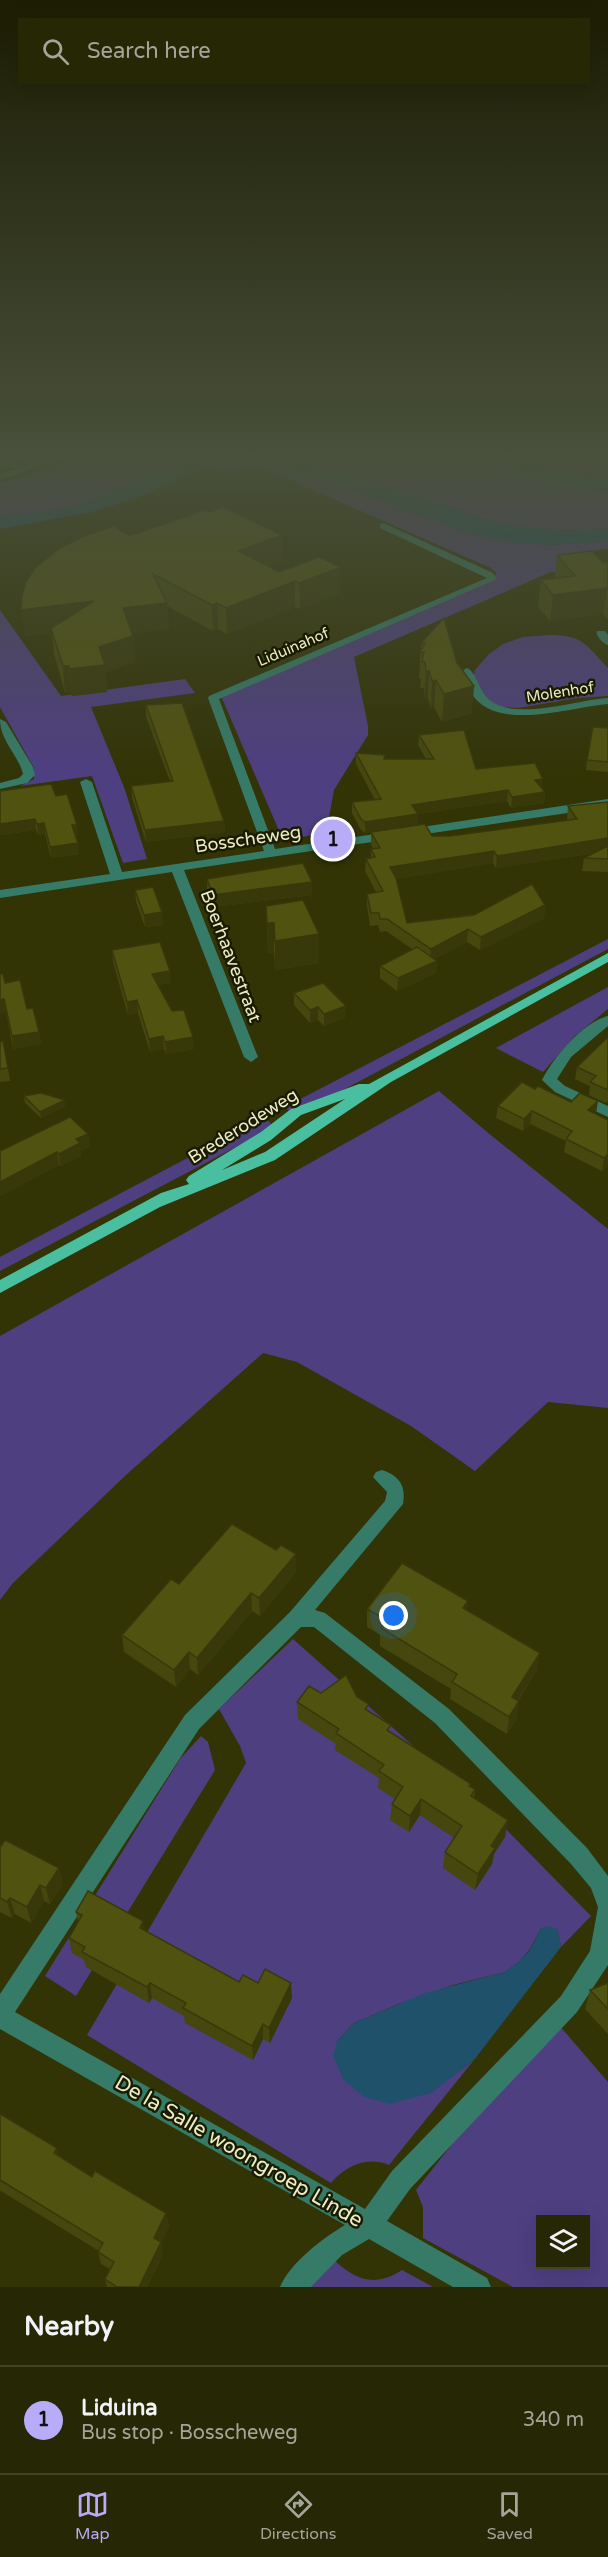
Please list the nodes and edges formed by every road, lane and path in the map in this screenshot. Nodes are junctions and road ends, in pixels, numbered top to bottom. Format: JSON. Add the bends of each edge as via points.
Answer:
{"nodes":[{"id":1,"x":461,"y":562,"type":"edge"},
{"id":2,"x":600,"y":633,"type":"dead end"},
{"id":3,"x":608,"y":642,"type":"edge"},
{"id":4,"x":467,"y":671,"type":"dead end"},
{"id":5,"x":608,"y":700,"type":"edge"},
{"id":6,"x":0,"y":722,"type":"edge"},
{"id":7,"x":86,"y":782,"type":"dead end"},
{"id":8,"x":0,"y":786,"type":"edge"},
{"id":9,"x":608,"y":803,"type":"edge"},
{"id":10,"x":271,"y":854,"type":"junction"},
{"id":11,"x":177,"y":868,"type":"junction"},
{"id":12,"x":117,"y":876,"type":"junction"},
{"id":13,"x":0,"y":894,"type":"edge"},
{"id":14,"x":608,"y":957,"type":"edge"},
{"id":15,"x":608,"y":1020,"type":"edge"},
{"id":16,"x":250,"y":1057,"type":"dead end"},
{"id":17,"x":386,"y":1079,"type":"junction"},
{"id":18,"x":608,"y":1112,"type":"edge"},
{"id":19,"x":159,"y":1202,"type":"junction"},
{"id":20,"x":0,"y":1287,"type":"edge"},
{"id":21,"x":382,"y":1478,"type":"dead end"},
{"id":22,"x":297,"y":1618,"type":"junction"},
{"id":23,"x":608,"y":1905,"type":"edge"},
{"id":24,"x":608,"y":1910,"type":"edge"},
{"id":25,"x":0,"y":2015,"type":"edge"},
{"id":26,"x":369,"y":2225,"type":"junction"},
{"id":27,"x":293,"y":2287,"type":"edge"},
{"id":28,"x":478,"y":2287,"type":"edge"}],
"edges":[{"from":1,"to":10,"type":"street","name":"Liduinahof","via":[[492,579],[213,698]]},
{"from":2,"to":3,"type":"street"},
{"from":4,"to":5,"type":"street","name":"Molenhof","via":[[474,693],[496,710],[516,714]]},
{"from":6,"to":8,"type":"street","via":[[28,775],[23,781]]},
{"from":7,"to":12,"type":"street"},
{"from":9,"to":10,"type":"street","name":"Bosscheweg"},
{"from":10,"to":11,"type":"street","name":"Bosscheweg"},
{"from":11,"to":12,"type":"street","name":"Bosscheweg"},
{"from":11,"to":16,"type":"street","name":"Boerhaavestraat"},
{"from":12,"to":13,"type":"street","name":"Bosscheweg"},
{"from":14,"to":17,"type":"main road","name":"Brederodeweg"},
{"from":15,"to":18,"type":"street","via":[[554,1068],[549,1080]]},
{"from":17,"to":19,"type":"main road","name":"Brederodeweg","via":[[270,1156]]},
{"from":17,"to":19,"type":"main road","name":"Brederodeweg","via":[[296,1112],[250,1147]]},
{"from":19,"to":20,"type":"main road","name":"Brederodeweg"},
{"from":21,"to":22,"type":"street","via":[[396,1490],[394,1504]]},
{"from":22,"to":23,"type":"street","via":[[318,1619],[442,1716],[579,1856],[599,1881]]},
{"from":22,"to":25,"type":"street","via":[[192,1722]]},
{"from":24,"to":26,"type":"street","via":[[601,1955],[569,2004],[401,2180]]},
{"from":25,"to":26,"type":"street","name":"De la Salle woongroep Linde"},
{"from":26,"to":27,"type":"street","via":[[333,2246]]},
{"from":26,"to":28,"type":"street","name":"De la Salle woongroep Linde"}]}
